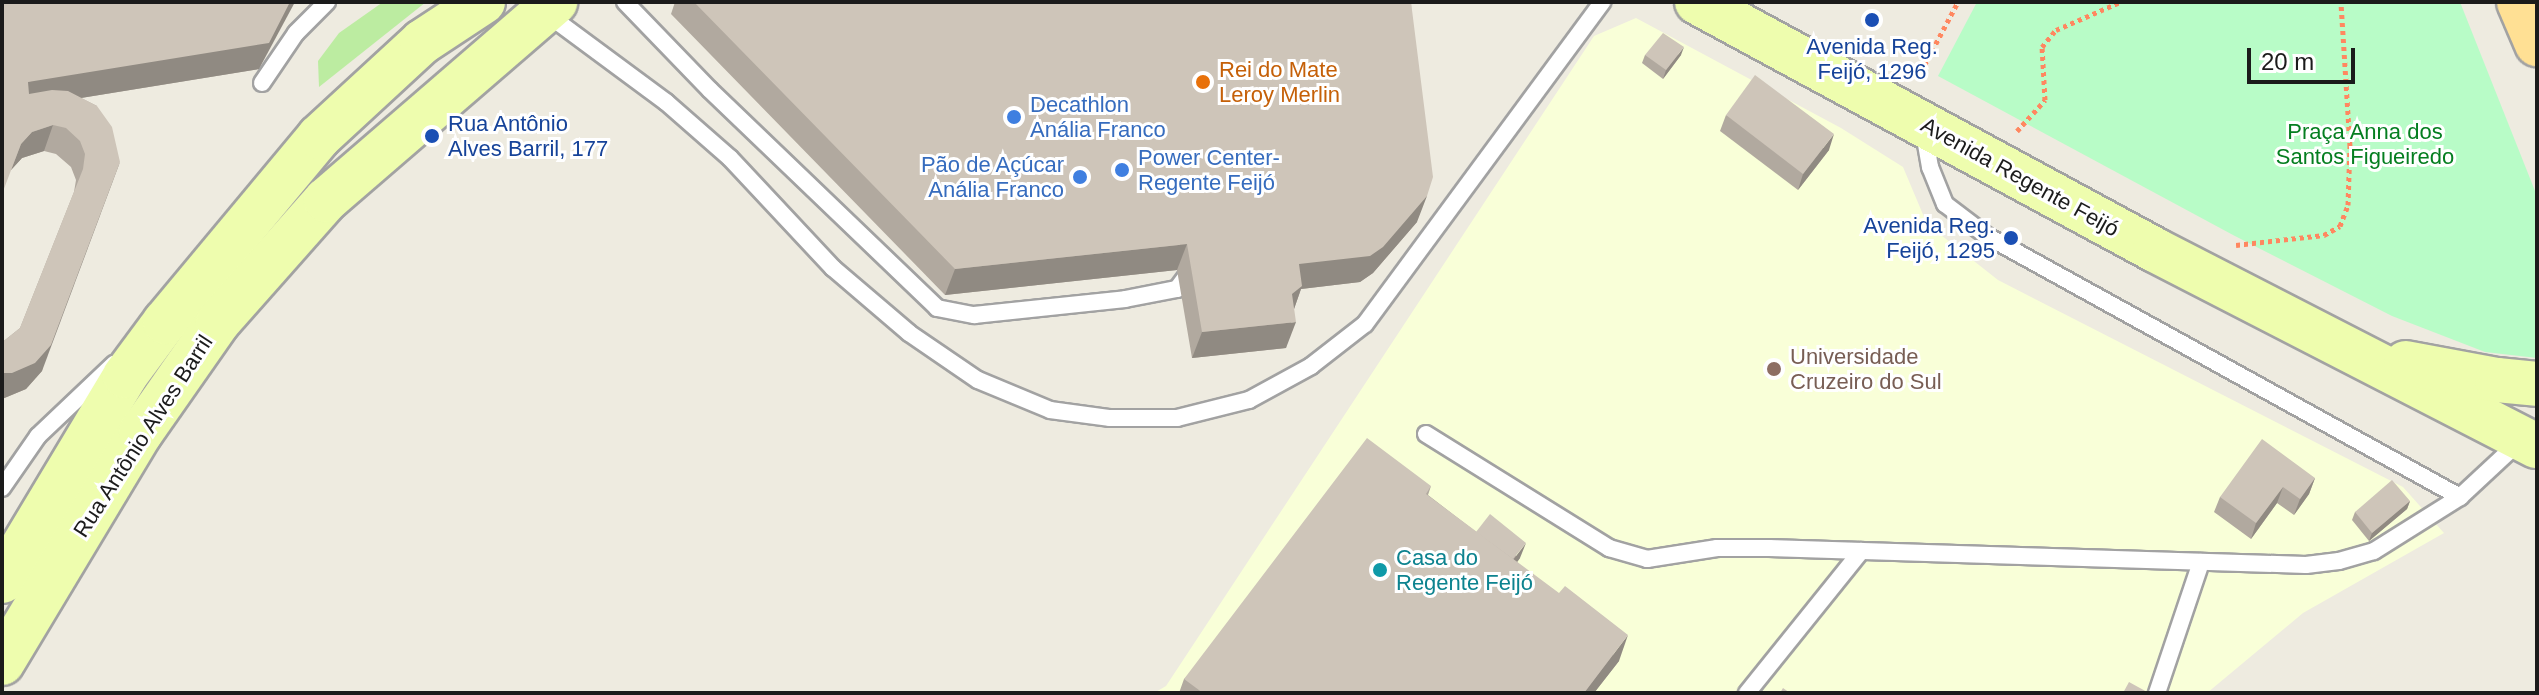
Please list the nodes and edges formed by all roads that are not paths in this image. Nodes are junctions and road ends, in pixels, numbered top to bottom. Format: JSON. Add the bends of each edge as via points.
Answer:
{"nodes":[{"id":1,"x":327,"y":2,"type":"edge"},
{"id":2,"x":483,"y":2,"type":"edge"},
{"id":3,"x":625,"y":2,"type":"edge"},
{"id":4,"x":1602,"y":2,"type":"edge"},
{"id":5,"x":1697,"y":2,"type":"edge"},
{"id":6,"x":2519,"y":2,"type":"edge"},
{"id":7,"x":549,"y":6,"type":"edge"},
{"id":8,"x":2537,"y":44,"type":"edge"},
{"id":9,"x":262,"y":83,"type":"dead end"},
{"id":10,"x":1911,"y":117,"type":"junction"},
{"id":11,"x":1185,"y":242,"type":"edge"},
{"id":12,"x":165,"y":322,"type":"junction"},
{"id":13,"x":2345,"y":350,"type":"junction"},
{"id":14,"x":2537,"y":384,"type":"edge"},
{"id":15,"x":1426,"y":434,"type":"dead end"},
{"id":16,"x":2530,"y":442,"type":"edge"},
{"id":17,"x":2,"y":488,"type":"edge"},
{"id":18,"x":2460,"y":497,"type":"junction"},
{"id":19,"x":1861,"y":551,"type":"junction"},
{"id":20,"x":2201,"y":562,"type":"junction"},
{"id":21,"x":2,"y":581,"type":"edge"},
{"id":22,"x":2,"y":663,"type":"edge"},
{"id":23,"x":1747,"y":693,"type":"edge"},
{"id":24,"x":2157,"y":693,"type":"edge"}],
"edges":[{"from":1,"to":9,"type":"lane","via":[[296,33]]},
{"from":2,"to":12,"type":"street","name":"Rua Antônio Alves Barril","via":[[422,42],[319,137]]},
{"from":3,"to":11,"type":"lane","via":[[937,308],[974,315],[1177,289],[1188,274]]},
{"from":4,"to":7,"type":"lane","via":[[1365,324],[1311,366],[1249,400],[1177,418],[1110,418],[1050,410],[978,380],[909,333],[833,268],[730,158]]},
{"from":5,"to":10,"type":"street","name":"Avenida Regente Feijó"},
{"from":6,"to":8,"type":"main road"},
{"from":7,"to":22,"type":"street","name":"Rua Antônio Alves Barril","via":[[326,200],[218,322],[141,432]]},
{"from":10,"to":13,"type":"street","name":"Avenida Regente Feijó"},
{"from":10,"to":18,"type":"lane","via":[[1945,204],[1987,236]]},
{"from":12,"to":17,"type":"lane","via":[[64,408]]},
{"from":12,"to":21,"type":"street","name":"Rua Antônio Alves Barril","via":[[125,376]]},
{"from":13,"to":14,"type":"street","name":"Avenida Regente Feijó"},
{"from":13,"to":16,"type":"street","name":"Avenida Regente Feijó"},
{"from":15,"to":19,"type":"lane","via":[[1609,548],[1647,559],[1717,548]]},
{"from":16,"to":18,"type":"lane"},
{"from":18,"to":20,"type":"lane","via":[[2374,551],[2339,561]]},
{"from":19,"to":20,"type":"lane"},
{"from":19,"to":23,"type":"lane"},
{"from":20,"to":24,"type":"lane"}]}
